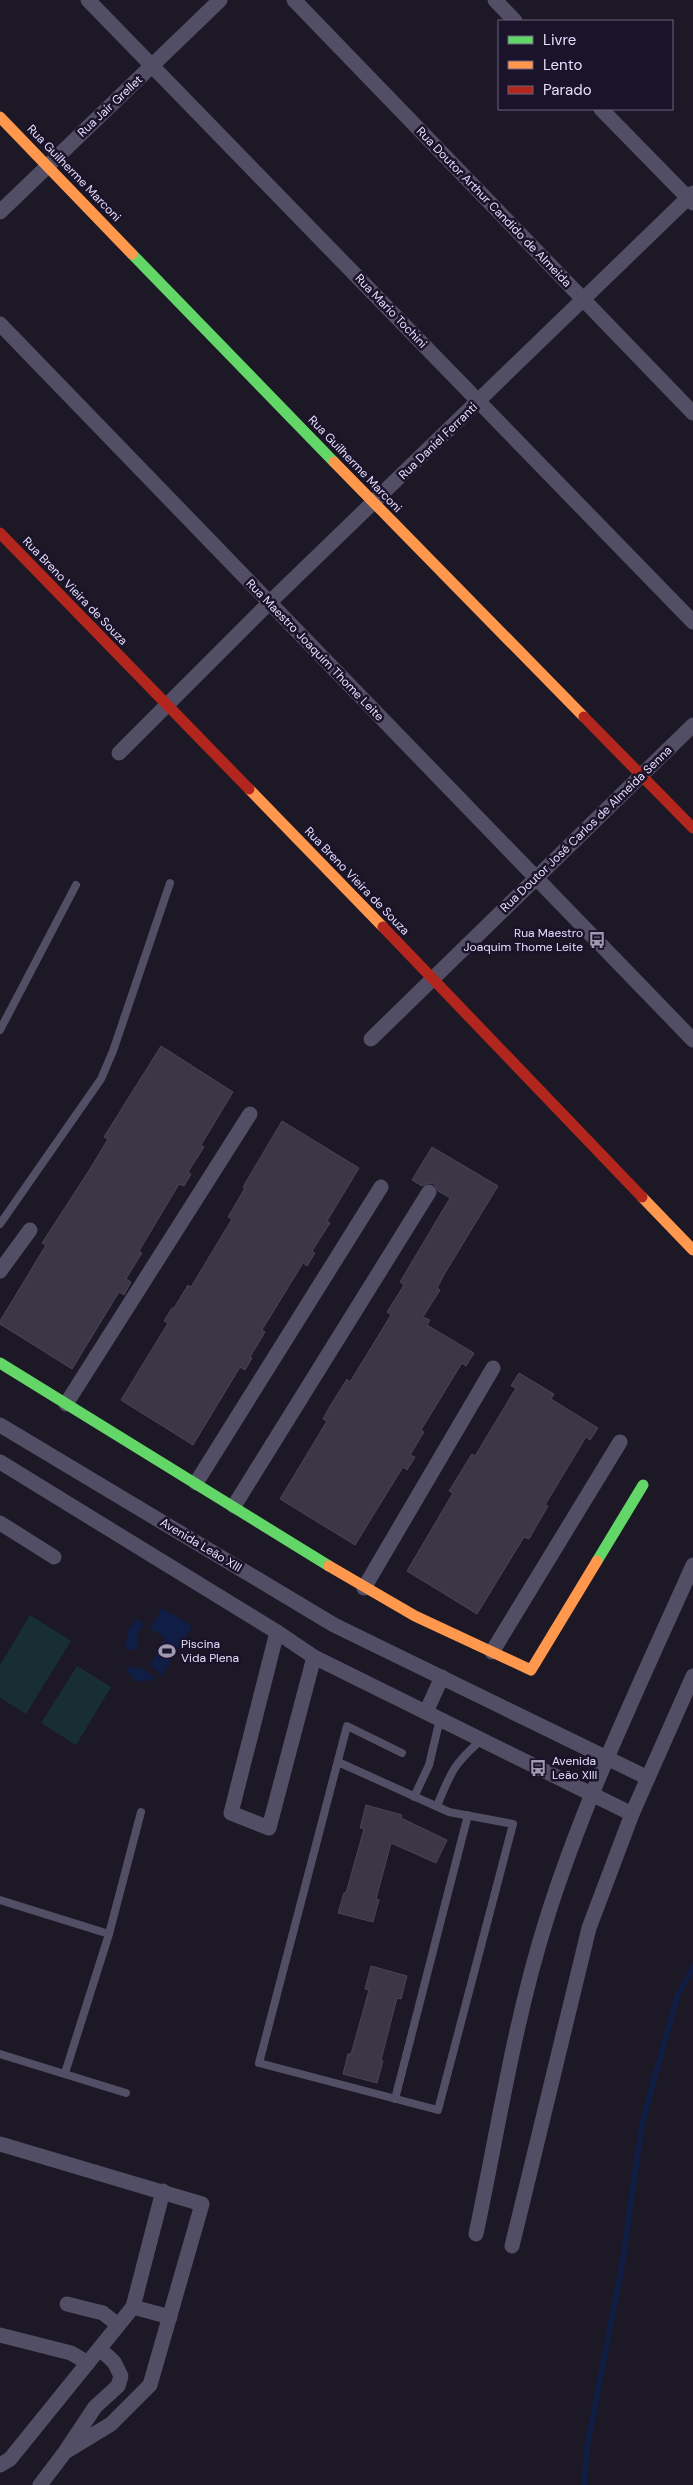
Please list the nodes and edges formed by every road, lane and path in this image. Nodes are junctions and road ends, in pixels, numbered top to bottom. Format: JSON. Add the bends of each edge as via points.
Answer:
{"nodes":[{"id":1,"x":88,"y":0,"type":"edge"},
{"id":2,"x":220,"y":0,"type":"edge"},
{"id":3,"x":294,"y":0,"type":"edge"},
{"id":4,"x":494,"y":0,"type":"edge"},
{"id":5,"x":514,"y":20,"type":"edge"},
{"id":6,"x":153,"y":66,"type":"junction"},
{"id":7,"x":602,"y":110,"type":"edge"},
{"id":8,"x":0,"y":117,"type":"edge"},
{"id":9,"x":47,"y":165,"type":"junction"},
{"id":10,"x":691,"y":198,"type":"edge"},
{"id":11,"x":0,"y":212,"type":"edge"},
{"id":12,"x":583,"y":299,"type":"junction"},
{"id":13,"x":0,"y":324,"type":"edge"},
{"id":14,"x":479,"y":402,"type":"junction"},
{"id":15,"x":693,"y":413,"type":"edge"},
{"id":16,"x":373,"y":503,"type":"junction"},
{"id":17,"x":0,"y":533,"type":"edge"},
{"id":18,"x":269,"y":603,"type":"junction"},
{"id":19,"x":693,"y":622,"type":"edge"},
{"id":20,"x":167,"y":705,"type":"junction"},
{"id":21,"x":693,"y":725,"type":"edge"},
{"id":22,"x":118,"y":753,"type":"dead end"},
{"id":23,"x":642,"y":775,"type":"junction"},
{"id":24,"x":693,"y":828,"type":"edge"},
{"id":25,"x":537,"y":877,"type":"junction"},
{"id":26,"x":170,"y":883,"type":"dead end"},
{"id":27,"x":76,"y":885,"type":"dead end"},
{"id":28,"x":433,"y":978,"type":"junction"},
{"id":29,"x":0,"y":1030,"type":"edge"},
{"id":30,"x":371,"y":1039,"type":"dead end"},
{"id":31,"x":693,"y":1040,"type":"edge"},
{"id":32,"x":250,"y":1114,"type":"dead end"},
{"id":33,"x":381,"y":1187,"type":"dead end"},
{"id":34,"x":429,"y":1192,"type":"dead end"},
{"id":35,"x":0,"y":1224,"type":"edge"},
{"id":36,"x":30,"y":1230,"type":"dead end"},
{"id":37,"x":693,"y":1250,"type":"edge"},
{"id":38,"x":0,"y":1271,"type":"edge"},
{"id":39,"x":0,"y":1363,"type":"edge"},
{"id":40,"x":493,"y":1368,"type":"dead end"},
{"id":41,"x":66,"y":1404,"type":"junction"},
{"id":42,"x":0,"y":1425,"type":"edge"},
{"id":43,"x":620,"y":1442,"type":"dead end"},
{"id":44,"x":0,"y":1462,"type":"edge"},
{"id":45,"x":196,"y":1482,"type":"junction"},
{"id":46,"x":644,"y":1485,"type":"dead end"},
{"id":47,"x":234,"y":1506,"type":"junction"},
{"id":48,"x":0,"y":1523,"type":"edge"},
{"id":49,"x":54,"y":1557,"type":"dead end"},
{"id":50,"x":693,"y":1565,"type":"edge"},
{"id":51,"x":364,"y":1588,"type":"junction"},
{"id":52,"x":277,"y":1632,"type":"junction"},
{"id":53,"x":492,"y":1652,"type":"junction"},
{"id":54,"x":314,"y":1657,"type":"junction"},
{"id":55,"x":693,"y":1676,"type":"edge"},
{"id":56,"x":442,"y":1677,"type":"junction"},
{"id":57,"x":426,"y":1712,"type":"junction"},
{"id":58,"x":440,"y":1720,"type":"junction"},
{"id":59,"x":481,"y":1740,"type":"junction"},
{"id":60,"x":402,"y":1753,"type":"dead end"},
{"id":61,"x":607,"y":1758,"type":"junction"},
{"id":62,"x":338,"y":1762,"type":"junction"},
{"id":63,"x":648,"y":1778,"type":"junction"},
{"id":64,"x":592,"y":1795,"type":"junction"},
{"id":65,"x":414,"y":1797,"type":"junction"},
{"id":66,"x":438,"y":1806,"type":"junction"},
{"id":67,"x":141,"y":1812,"type":"dead end"},
{"id":68,"x":632,"y":1814,"type":"junction"},
{"id":69,"x":468,"y":1815,"type":"junction"},
{"id":70,"x":0,"y":1900,"type":"edge"},
{"id":71,"x":109,"y":1934,"type":"junction"},
{"id":72,"x":0,"y":2054,"type":"edge"},
{"id":73,"x":65,"y":2073,"type":"junction"},
{"id":74,"x":126,"y":2093,"type":"dead end"},
{"id":75,"x":395,"y":2098,"type":"junction"},
{"id":76,"x":0,"y":2144,"type":"edge"},
{"id":77,"x":163,"y":2191,"type":"junction"},
{"id":78,"x":476,"y":2234,"type":"dead end"},
{"id":79,"x":512,"y":2246,"type":"dead end"},
{"id":80,"x":67,"y":2304,"type":"dead end"},
{"id":81,"x":133,"y":2306,"type":"junction"},
{"id":82,"x":170,"y":2316,"type":"junction"},
{"id":83,"x":118,"y":2325,"type":"junction"},
{"id":84,"x":0,"y":2335,"type":"edge"},
{"id":85,"x":100,"y":2349,"type":"junction"},
{"id":86,"x":88,"y":2363,"type":"junction"},
{"id":87,"x":65,"y":2452,"type":"junction"},
{"id":88,"x":0,"y":2465,"type":"edge"},
{"id":89,"x":40,"y":2485,"type":"edge"}],
"edges":[{"from":1,"to":6,"type":"street","name":"Rua Mario Tochini"},
{"from":2,"to":6,"type":"street","name":"Rua Jair Grellet"},
{"from":3,"to":12,"type":"street","name":"Rua Doutor Arthur Candido de Almeida"},
{"from":4,"to":5,"type":"street"},
{"from":6,"to":9,"type":"street","name":"Rua Jair Grellet"},
{"from":6,"to":14,"type":"street","name":"Rua Mario Tochini"},
{"from":7,"to":10,"type":"street"},
{"from":8,"to":9,"type":"street","name":"Rua Guilherme Marconi"},
{"from":9,"to":11,"type":"street","name":"Rua Jair Grellet"},
{"from":9,"to":16,"type":"street","name":"Rua Guilherme Marconi"},
{"from":10,"to":12,"type":"street","name":"Rua Daniel Ferranti"},
{"from":12,"to":14,"type":"street","name":"Rua Daniel Ferranti"},
{"from":12,"to":15,"type":"street","name":"Rua Doutor Arthur Candido de Almeida"},
{"from":13,"to":18,"type":"street","name":"Rua Maestro Joaquim Thome Leite"},
{"from":14,"to":16,"type":"street","name":"Rua Daniel Ferranti"},
{"from":14,"to":19,"type":"street","name":"Rua Mario Tochini"},
{"from":16,"to":18,"type":"street","name":"Rua Daniel Ferranti"},
{"from":16,"to":23,"type":"street","name":"Rua Guilherme Marconi"},
{"from":17,"to":20,"type":"street","name":"Rua Breno Vieira de Souza"},
{"from":18,"to":20,"type":"street","name":"Rua Daniel Ferranti"},
{"from":18,"to":25,"type":"street","name":"Rua Maestro Joaquim Thome Leite"},
{"from":20,"to":22,"type":"street","name":"Rua Daniel Ferranti"},
{"from":20,"to":28,"type":"street","name":"Rua Breno Vieira de Souza"},
{"from":21,"to":23,"type":"street","name":"Rua Doutor José Carlos de Almeida Senna"},
{"from":23,"to":24,"type":"street","name":"Rua Guilherme Marconi"},
{"from":23,"to":25,"type":"street","name":"Rua Doutor José Carlos de Almeida Senna"},
{"from":25,"to":28,"type":"street","name":"Rua Doutor José Carlos de Almeida Senna"},
{"from":25,"to":31,"type":"street","name":"Rua Maestro Joaquim Thome Leite"},
{"from":26,"to":35,"type":"lane","via":[[114,1051],[101,1079]]},
{"from":27,"to":29,"type":"lane"},
{"from":28,"to":30,"type":"street","name":"Rua Doutor José Carlos de Almeida Senna"},
{"from":28,"to":37,"type":"street","name":"Rua Breno Vieira de Souza"},
{"from":32,"to":41,"type":"street"},
{"from":33,"to":45,"type":"street"},
{"from":34,"to":47,"type":"street"},
{"from":36,"to":38,"type":"street"},
{"from":39,"to":41,"type":"street"},
{"from":40,"to":51,"type":"street"},
{"from":41,"to":45,"type":"street"},
{"from":42,"to":56,"type":"street","name":"Avenida Leão XIII","via":[[334,1625]]},
{"from":43,"to":53,"type":"street"},
{"from":44,"to":52,"type":"street"},
{"from":45,"to":47,"type":"street"},
{"from":46,"to":53,"type":"street","via":[[531,1670]]},
{"from":47,"to":51,"type":"street"},
{"from":48,"to":49,"type":"street"},
{"from":50,"to":61,"type":"street"},
{"from":51,"to":53,"type":"street"},
{"from":52,"to":54,"type":"street"},
{"from":52,"to":54,"type":"street","via":[[231,1813],[269,1828]]},
{"from":54,"to":57,"type":"street"},
{"from":55,"to":63,"type":"street"},
{"from":56,"to":57,"type":"street"},
{"from":56,"to":61,"type":"street","name":"Avenida Leão XIII"},
{"from":57,"to":58,"type":"street"},
{"from":58,"to":59,"type":"street"},
{"from":58,"to":65,"type":"lane","via":[[429,1765]]},
{"from":59,"to":64,"type":"street"},
{"from":59,"to":66,"type":"lane","via":[[458,1760]]},
{"from":60,"to":62,"type":"lane","via":[[347,1726]]},
{"from":61,"to":63,"type":"street","name":"Avenida Leão XIII"},
{"from":61,"to":64,"type":"street"},
{"from":62,"to":65,"type":"lane"},
{"from":62,"to":75,"type":"lane","via":[[259,2064]]},
{"from":63,"to":68,"type":"street"},
{"from":64,"to":68,"type":"street"},
{"from":64,"to":78,"type":"street","via":[[546,1920],[523,2004]]},
{"from":65,"to":66,"type":"lane"},
{"from":66,"to":69,"type":"lane","via":[[449,1812]]},
{"from":67,"to":71,"type":"lane"},
{"from":68,"to":79,"type":"street","via":[[589,1928]]},
{"from":69,"to":75,"type":"lane"},
{"from":69,"to":75,"type":"lane","via":[[513,1824],[438,2110]]},
{"from":70,"to":71,"type":"lane"},
{"from":71,"to":73,"type":"lane"},
{"from":72,"to":73,"type":"lane"},
{"from":73,"to":74,"type":"lane"},
{"from":76,"to":77,"type":"street"},
{"from":77,"to":81,"type":"street"},
{"from":77,"to":82,"type":"street","via":[[202,2204]]},
{"from":80,"to":83,"type":"street","via":[[103,2313]]},
{"from":81,"to":82,"type":"street"},
{"from":81,"to":83,"type":"street"},
{"from":82,"to":87,"type":"street","via":[[150,2385],[110,2424]]},
{"from":83,"to":85,"type":"street"},
{"from":84,"to":86,"type":"street","via":[[71,2353]]},
{"from":85,"to":86,"type":"street"},
{"from":85,"to":87,"type":"street","via":[[114,2362],[121,2376],[118,2386],[95,2407]]},
{"from":86,"to":88,"type":"street","via":[[10,2459]]},
{"from":87,"to":89,"type":"street"}]}
